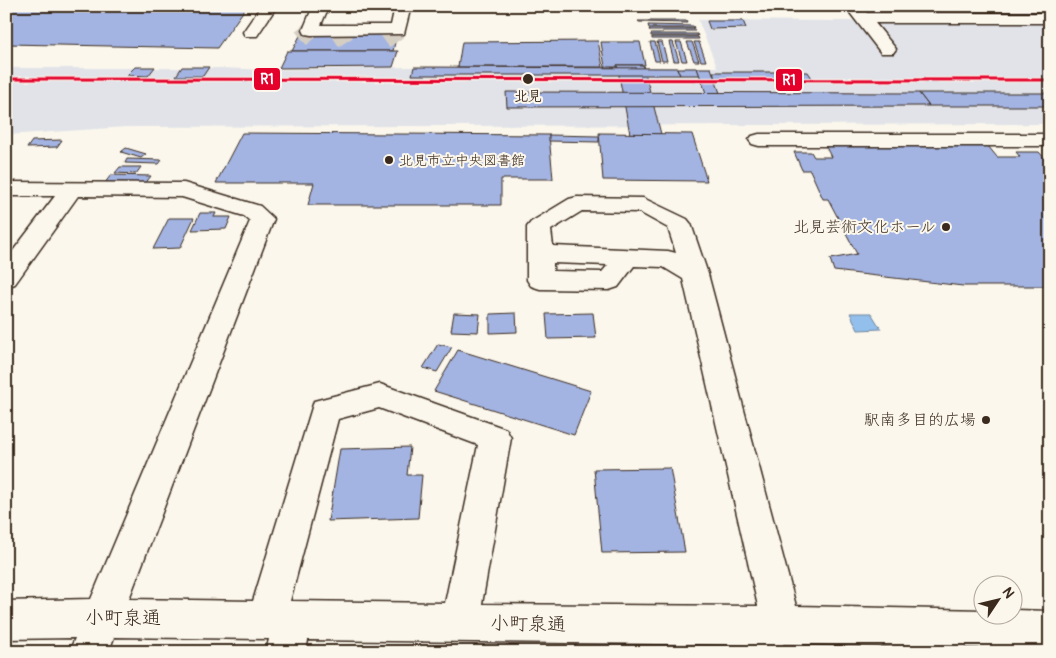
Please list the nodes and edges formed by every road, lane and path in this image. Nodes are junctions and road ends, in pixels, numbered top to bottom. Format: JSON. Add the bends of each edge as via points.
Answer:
{"nodes":[{"id":1,"x":269,"y":6,"type":"edge"},
{"id":2,"x":321,"y":6,"type":"edge"},
{"id":3,"x":403,"y":6,"type":"edge"},
{"id":4,"x":857,"y":12,"type":"edge"},
{"id":5,"x":1050,"y":18,"type":"edge"},
{"id":6,"x":251,"y":32,"type":"dead end"},
{"id":7,"x":887,"y":48,"type":"dead end"},
{"id":8,"x":759,"y":140,"type":"dead end"},
{"id":9,"x":1050,"y":140,"type":"edge"},
{"id":10,"x":72,"y":189,"type":"junction"},
{"id":11,"x":10,"y":193,"type":"edge"},
{"id":12,"x":694,"y":274,"type":"junction"},
{"id":13,"x":6,"y":278,"type":"edge"},
{"id":14,"x":102,"y":618,"type":"junction"},
{"id":15,"x":6,"y":620,"type":"edge"},
{"id":16,"x":460,"y":623,"type":"junction"},
{"id":17,"x":1050,"y":630,"type":"edge"},
{"id":18,"x":282,"y":631,"type":"edge"},
{"id":19,"x":769,"y":634,"type":"edge"},
{"id":20,"x":89,"y":652,"type":"edge"}],
"edges":[{"from":1,"to":6,"type":"street"},
{"from":2,"to":3,"type":"street","via":[[312,30],[398,30]]},
{"from":4,"to":5,"type":"street"},
{"from":4,"to":7,"type":"street"},
{"from":8,"to":9,"type":"street"},
{"from":10,"to":11,"type":"street"},
{"from":10,"to":13,"type":"street"},
{"from":10,"to":14,"type":"street","via":[[184,190],[252,211],[262,219]]},
{"from":12,"to":12,"type":"street","via":[[679,224],[643,205],[577,204],[539,227],[540,280],[608,282],[628,257],[668,259]]},
{"from":12,"to":19,"type":"street"},
{"from":14,"to":15,"type":"street","name":"小町泉通"},
{"from":14,"to":18,"type":"street","name":"小町泉通"},
{"from":14,"to":20,"type":"street"},
{"from":16,"to":18,"type":"street","name":"小町泉通"},
{"from":16,"to":18,"type":"street","via":[[495,438],[380,396],[325,410]]},
{"from":16,"to":19,"type":"street","name":"小町泉通"},
{"from":17,"to":19,"type":"street","name":"小町泉通"}]}
